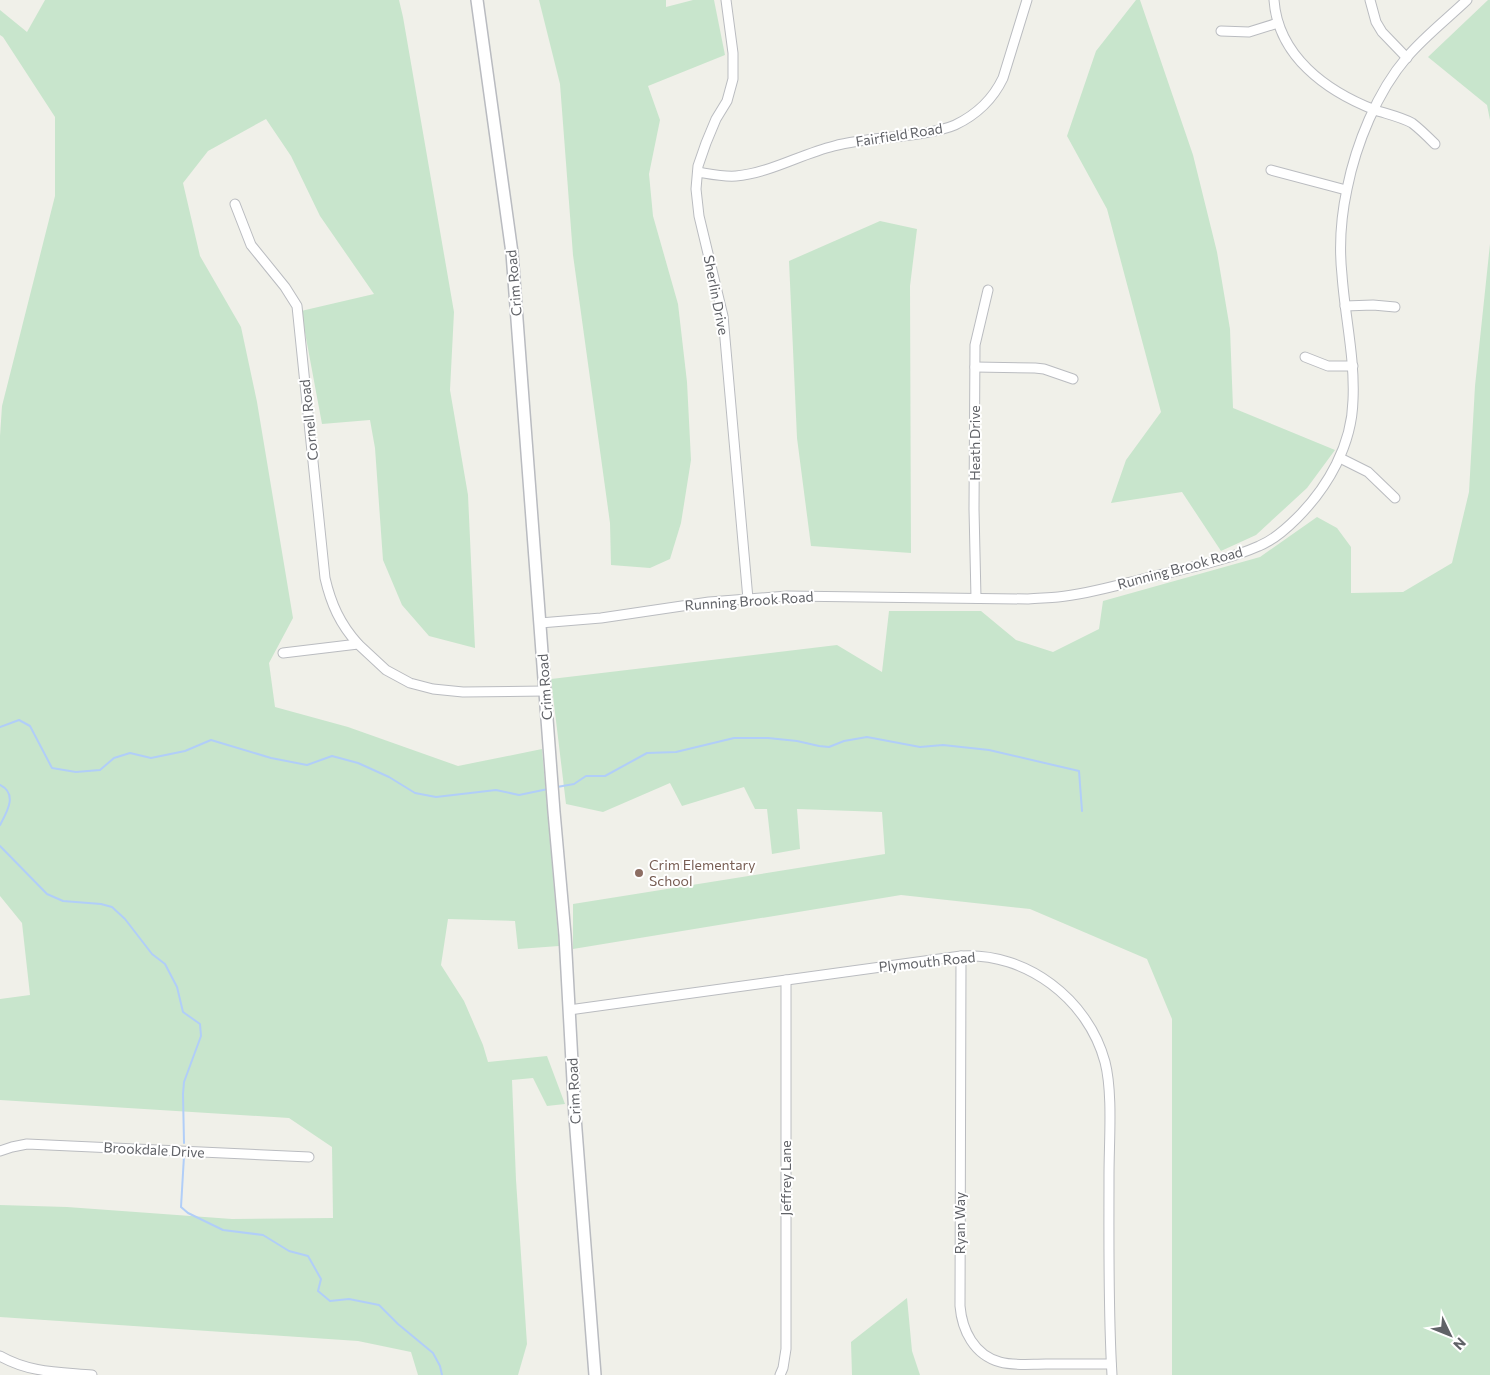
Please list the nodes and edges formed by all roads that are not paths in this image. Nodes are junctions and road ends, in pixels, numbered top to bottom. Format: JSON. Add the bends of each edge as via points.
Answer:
{"nodes":[{"id":1,"x":477,"y":0,"type":"edge"},
{"id":2,"x":726,"y":0,"type":"edge"},
{"id":3,"x":1027,"y":0,"type":"edge"},
{"id":4,"x":1274,"y":0,"type":"edge"},
{"id":5,"x":1370,"y":0,"type":"edge"},
{"id":6,"x":1467,"y":0,"type":"edge"},
{"id":7,"x":1278,"y":23,"type":"junction"},
{"id":8,"x":1222,"y":31,"type":"dead end"},
{"id":9,"x":1407,"y":58,"type":"junction"},
{"id":10,"x":1374,"y":110,"type":"junction"},
{"id":11,"x":1435,"y":144,"type":"dead end"},
{"id":12,"x":1271,"y":170,"type":"dead end"},
{"id":13,"x":698,"y":172,"type":"junction"},
{"id":14,"x":1346,"y":190,"type":"junction"},
{"id":15,"x":235,"y":204,"type":"dead end"},
{"id":16,"x":988,"y":290,"type":"dead end"},
{"id":17,"x":1345,"y":306,"type":"junction"},
{"id":18,"x":1395,"y":307,"type":"dead end"},
{"id":19,"x":1305,"y":357,"type":"dead end"},
{"id":20,"x":975,"y":366,"type":"junction"},
{"id":21,"x":1353,"y":366,"type":"junction"},
{"id":22,"x":1073,"y":379,"type":"dead end"},
{"id":23,"x":1340,"y":458,"type":"junction"},
{"id":24,"x":1395,"y":498,"type":"dead end"},
{"id":25,"x":748,"y":598,"type":"junction"},
{"id":26,"x":976,"y":598,"type":"junction"},
{"id":27,"x":540,"y":623,"type":"junction"},
{"id":28,"x":358,"y":644,"type":"junction"},
{"id":29,"x":283,"y":653,"type":"dead end"},
{"id":30,"x":545,"y":691,"type":"junction"},
{"id":31,"x":961,"y":956,"type":"junction"},
{"id":32,"x":786,"y":980,"type":"junction"},
{"id":33,"x":569,"y":1010,"type":"junction"},
{"id":34,"x":0,"y":1151,"type":"edge"},
{"id":35,"x":309,"y":1157,"type":"dead end"},
{"id":36,"x":0,"y":1356,"type":"edge"},
{"id":37,"x":1111,"y":1364,"type":"junction"},
{"id":38,"x":92,"y":1375,"type":"edge"},
{"id":39,"x":595,"y":1375,"type":"edge"},
{"id":40,"x":780,"y":1375,"type":"edge"},
{"id":41,"x":1112,"y":1375,"type":"edge"}],
"edges":[{"from":1,"to":27,"type":"street","name":"Crim Road","via":[[512,253]]},
{"from":2,"to":13,"type":"street","name":"Sherlin Drive","via":[[734,79],[706,143]]},
{"from":3,"to":13,"type":"street","name":"Fairfield Road","via":[[998,88],[979,110],[953,126],[834,146],[749,174],[734,176]]},
{"from":4,"to":7,"type":"street"},
{"from":5,"to":9,"type":"street","via":[[1382,32]]},
{"from":6,"to":9,"type":"street","name":"Running Brook Road"},
{"from":7,"to":8,"type":"street","via":[[1249,32]]},
{"from":7,"to":10,"type":"street","via":[[1289,47],[1310,72],[1323,83]]},
{"from":9,"to":10,"type":"street","name":"Running Brook Road"},
{"from":10,"to":11,"type":"street","via":[[1410,122]]},
{"from":10,"to":14,"type":"street","name":"Running Brook Road"},
{"from":12,"to":14,"type":"street"},
{"from":13,"to":25,"type":"street","name":"Sherlin Drive","via":[[697,204],[723,316]]},
{"from":14,"to":17,"type":"street","name":"Running Brook Road","via":[[1341,243]]},
{"from":15,"to":28,"type":"street","name":"Cornell Road","via":[[251,245],[297,306],[325,578],[330,600],[342,624]]},
{"from":16,"to":20,"type":"street","name":"Heath Drive","via":[[977,334]]},
{"from":17,"to":18,"type":"street"},
{"from":17,"to":21,"type":"street","name":"Running Brook Road"},
{"from":19,"to":21,"type":"street","via":[[1328,366]]},
{"from":20,"to":22,"type":"street","via":[[1044,369]]},
{"from":20,"to":26,"type":"street","name":"Heath Drive"},
{"from":21,"to":23,"type":"street","name":"Running Brook Road","via":[[1352,414]]},
{"from":23,"to":24,"type":"street","via":[[1368,472]]},
{"from":23,"to":26,"type":"street","name":"Running Brook Road","via":[[1306,509],[1260,546],[1208,564],[1071,595],[1028,599]]},
{"from":25,"to":26,"type":"street","name":"Running Brook Road"},
{"from":25,"to":27,"type":"street","name":"Running Brook Road"},
{"from":27,"to":30,"type":"street","name":"Crim Road"},
{"from":28,"to":29,"type":"street"},
{"from":28,"to":30,"type":"street","name":"Cornell Road","via":[[386,670],[410,683],[463,692]]},
{"from":30,"to":33,"type":"street","name":"Crim Road"},
{"from":31,"to":32,"type":"street","name":"Plymouth Road"},
{"from":31,"to":37,"type":"street","name":"Plymouth Road","via":[[1007,961],[1034,972],[1077,1007],[1102,1052],[1109,1104]]},
{"from":31,"to":37,"type":"street","name":"Ryan Way","via":[[960,1306],[964,1327],[974,1344],[997,1361]]},
{"from":32,"to":33,"type":"street","name":"Plymouth Road"},
{"from":32,"to":40,"type":"street","name":"Jeffrey Lane","via":[[786,1349]]},
{"from":33,"to":39,"type":"street","name":"Crim Road"},
{"from":34,"to":35,"type":"street","name":"Brookdale Drive","via":[[27,1144]]},
{"from":36,"to":38,"type":"street","via":[[39,1371]]},
{"from":37,"to":41,"type":"street","name":"Plymouth Road"}]}
